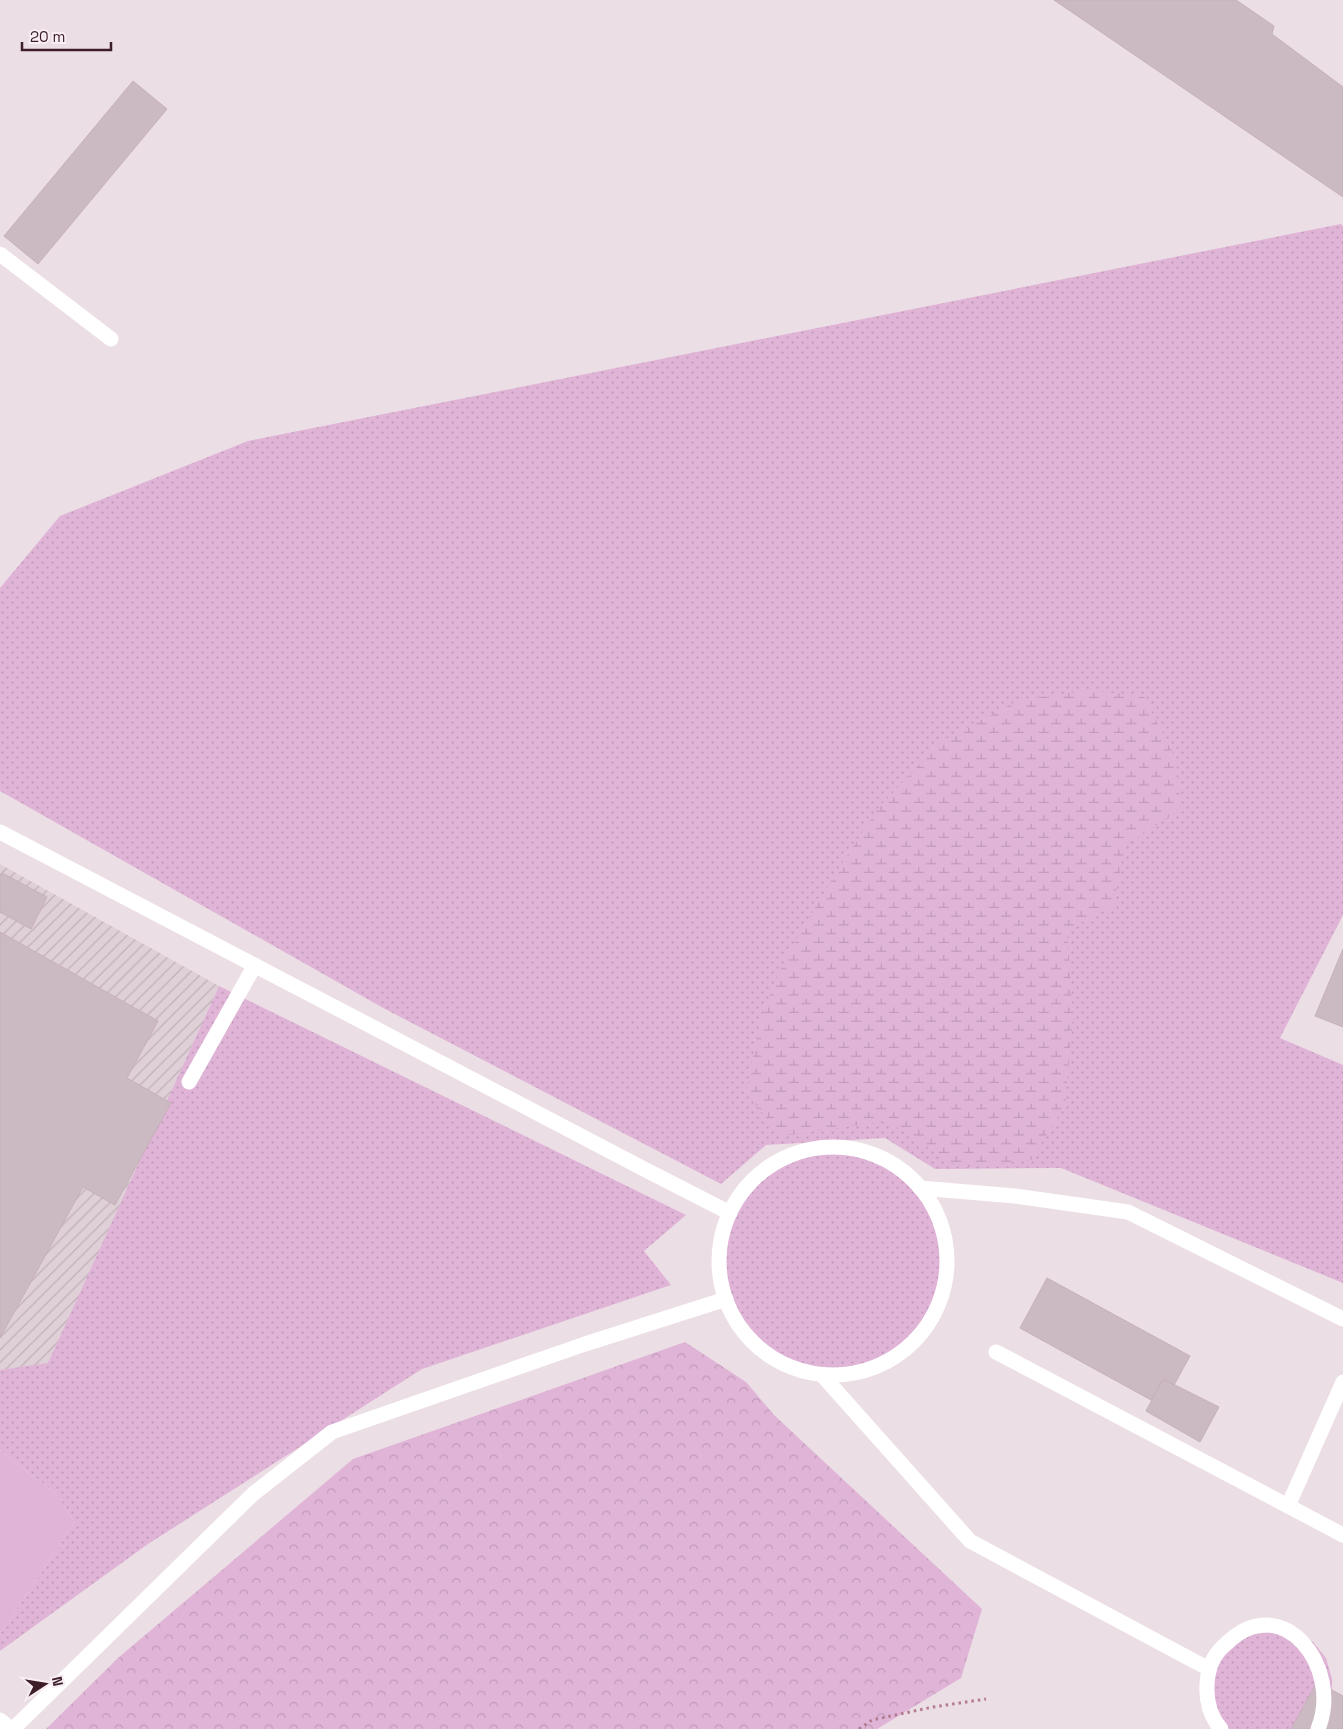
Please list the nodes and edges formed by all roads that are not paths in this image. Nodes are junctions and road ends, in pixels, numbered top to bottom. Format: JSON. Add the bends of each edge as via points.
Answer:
{"nodes":[{"id":1,"x":0,"y":254,"type":"edge"},
{"id":2,"x":111,"y":339,"type":"dead end"},
{"id":3,"x":0,"y":832,"type":"edge"},
{"id":4,"x":255,"y":965,"type":"junction"},
{"id":5,"x":189,"y":1082,"type":"dead end"},
{"id":6,"x":920,"y":1188,"type":"junction"},
{"id":7,"x":730,"y":1213,"type":"junction"},
{"id":8,"x":726,"y":1299,"type":"junction"},
{"id":9,"x":1343,"y":1319,"type":"edge"},
{"id":10,"x":996,"y":1352,"type":"dead end"},
{"id":11,"x":823,"y":1376,"type":"junction"},
{"id":12,"x":1343,"y":1382,"type":"edge"},
{"id":13,"x":1288,"y":1506,"type":"junction"},
{"id":14,"x":1343,"y":1535,"type":"edge"},
{"id":15,"x":1209,"y":1669,"type":"junction"},
{"id":16,"x":0,"y":1720,"type":"edge"},
{"id":17,"x":12,"y":1729,"type":"edge"},
{"id":18,"x":1221,"y":1729,"type":"edge"},
{"id":19,"x":1318,"y":1729,"type":"edge"}],
"edges":[{"from":1,"to":2,"type":"street"},
{"from":3,"to":4,"type":"street"},
{"from":4,"to":5,"type":"street"},
{"from":4,"to":7,"type":"street"},
{"from":6,"to":7,"type":"street","via":[[896,1166],[867,1152],[835,1147],[802,1151],[773,1164],[748,1185]]},
{"from":6,"to":9,"type":"street","via":[[1015,1196],[1128,1212]]},
{"from":6,"to":11,"type":"street","via":[[940,1221],[948,1258],[942,1297],[924,1331],[897,1357],[862,1373]]},
{"from":7,"to":8,"type":"street","via":[[722,1239],[719,1267]]},
{"from":8,"to":11,"type":"street","via":[[741,1328],[763,1352],[792,1368]]},
{"from":8,"to":17,"type":"street","via":[[332,1432],[253,1494]]},
{"from":10,"to":13,"type":"street"},
{"from":11,"to":15,"type":"street","via":[[970,1541]]},
{"from":12,"to":13,"type":"street"},
{"from":13,"to":14,"type":"street"},
{"from":15,"to":18,"type":"street","via":[[1206,1689],[1210,1709]]},
{"from":15,"to":19,"type":"street","via":[[1219,1650],[1234,1636],[1253,1627],[1275,1625],[1295,1630],[1313,1642],[1326,1658],[1332,1679],[1332,1700]]},
{"from":16,"to":17,"type":"street"}]}
